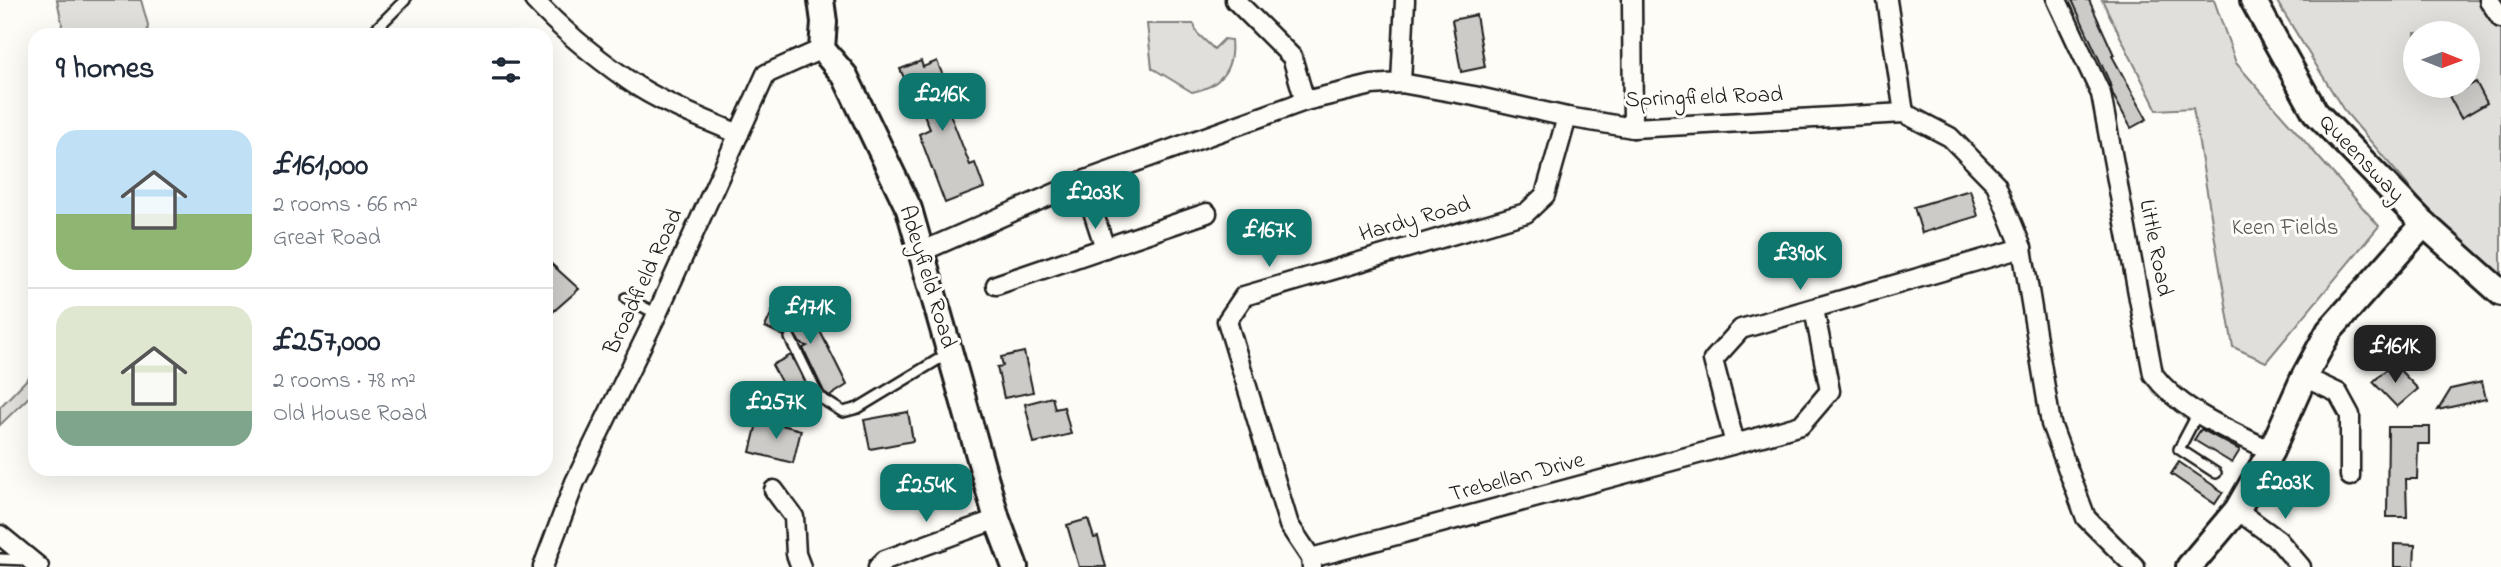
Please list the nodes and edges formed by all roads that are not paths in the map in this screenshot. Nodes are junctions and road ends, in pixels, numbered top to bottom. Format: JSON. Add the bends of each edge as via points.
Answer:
{"nodes":[{"id":1,"x":405,"y":0,"type":"edge"},
{"id":2,"x":534,"y":0,"type":"edge"},
{"id":3,"x":821,"y":0,"type":"edge"},
{"id":4,"x":1235,"y":0,"type":"edge"},
{"id":5,"x":1405,"y":0,"type":"edge"},
{"id":6,"x":1632,"y":0,"type":"edge"},
{"id":7,"x":1887,"y":0,"type":"edge"},
{"id":8,"x":2057,"y":0,"type":"edge"},
{"id":9,"x":2253,"y":0,"type":"edge"},
{"id":10,"x":2489,"y":0,"type":"edge"},
{"id":11,"x":2501,"y":18,"type":"edge"},
{"id":12,"x":377,"y":28,"type":"edge"},
{"id":13,"x":822,"y":49,"type":"junction"},
{"id":14,"x":1401,"y":83,"type":"junction"},
{"id":15,"x":1305,"y":101,"type":"junction"},
{"id":16,"x":1904,"y":113,"type":"junction"},
{"id":17,"x":1567,"y":117,"type":"junction"},
{"id":18,"x":1633,"y":128,"type":"junction"},
{"id":19,"x":739,"y":134,"type":"junction"},
{"id":20,"x":1083,"y":181,"type":"junction"},
{"id":21,"x":1207,"y":213,"type":"dead end"},
{"id":22,"x":2424,"y":225,"type":"junction"},
{"id":23,"x":1105,"y":248,"type":"junction"},
{"id":24,"x":2022,"y":248,"type":"junction"},
{"id":25,"x":923,"y":251,"type":"junction"},
{"id":26,"x":996,"y":285,"type":"dead end"},
{"id":27,"x":2501,"y":293,"type":"edge"},
{"id":28,"x":626,"y":298,"type":"dead end"},
{"id":29,"x":1814,"y":309,"type":"junction"},
{"id":30,"x":657,"y":314,"type":"junction"},
{"id":31,"x":790,"y":338,"type":"dead end"},
{"id":32,"x":950,"y":352,"type":"junction"},
{"id":33,"x":2304,"y":377,"type":"junction"},
{"id":34,"x":2198,"y":414,"type":"junction"},
{"id":35,"x":1735,"y":444,"type":"junction"},
{"id":36,"x":2271,"y":451,"type":"junction"},
{"id":37,"x":2216,"y":473,"type":"dead end"},
{"id":38,"x":2350,"y":476,"type":"dead end"},
{"id":39,"x":774,"y":490,"type":"dead end"},
{"id":40,"x":2237,"y":510,"type":"junction"},
{"id":41,"x":997,"y":519,"type":"junction"},
{"id":42,"x":0,"y":535,"type":"edge"},
{"id":43,"x":0,"y":559,"type":"edge"},
{"id":44,"x":33,"y":563,"type":"edge"},
{"id":45,"x":1311,"y":563,"type":"edge"},
{"id":46,"x":543,"y":567,"type":"edge"},
{"id":47,"x":801,"y":567,"type":"edge"},
{"id":48,"x":878,"y":567,"type":"edge"},
{"id":49,"x":1015,"y":567,"type":"edge"},
{"id":50,"x":2134,"y":567,"type":"edge"},
{"id":51,"x":2189,"y":567,"type":"edge"},
{"id":52,"x":2301,"y":567,"type":"edge"}],
"edges":[{"from":1,"to":12,"type":"lane"},
{"from":2,"to":19,"type":"street","via":[[629,81]]},
{"from":3,"to":13,"type":"street"},
{"from":4,"to":15,"type":"street","via":[[1292,57]]},
{"from":5,"to":14,"type":"street"},
{"from":6,"to":18,"type":"street"},
{"from":7,"to":16,"type":"street"},
{"from":8,"to":34,"type":"street","name":"Little Road","via":[[2101,94],[2153,374],[2165,390]]},
{"from":9,"to":22,"type":"street","name":"Queensway","via":[[2315,112]]},
{"from":10,"to":11,"type":"street"},
{"from":13,"to":19,"type":"street","name":"Broadfield Road","via":[[766,74]]},
{"from":13,"to":25,"type":"street","name":"Adeyfield Road","via":[[845,76],[909,209]]},
{"from":14,"to":15,"type":"street","name":"Springfield Road"},
{"from":14,"to":17,"type":"street","name":"Springfield Road"},
{"from":15,"to":20,"type":"street","name":"Springfield Road"},
{"from":16,"to":18,"type":"street","name":"Springfield Road"},
{"from":16,"to":24,"type":"street","via":[[1950,137],[1996,184]]},
{"from":17,"to":18,"type":"street","name":"Springfield Road"},
{"from":17,"to":45,"type":"street","name":"Hardy Road","via":[[1545,195],[1526,213],[1244,296],[1227,321],[1289,525]]},
{"from":19,"to":30,"type":"street","name":"Broadfield Road"},
{"from":20,"to":23,"type":"street"},
{"from":20,"to":25,"type":"street","name":"Springfield Road"},
{"from":21,"to":23,"type":"street"},
{"from":22,"to":27,"type":"street","name":"Queensway"},
{"from":22,"to":33,"type":"street","via":[[2329,331]]},
{"from":23,"to":26,"type":"street"},
{"from":24,"to":29,"type":"street"},
{"from":24,"to":50,"type":"street","via":[[2051,424],[2086,518]]},
{"from":25,"to":32,"type":"street","name":"Adeyfield Road"},
{"from":28,"to":30,"type":"lane"},
{"from":29,"to":35,"type":"street","name":"Trebellan Drive","via":[[1830,391],[1801,425]]},
{"from":29,"to":35,"type":"street","via":[[1741,329],[1713,360]]},
{"from":30,"to":46,"type":"street","name":"Broadfield Road","via":[[575,482]]},
{"from":31,"to":32,"type":"lane","via":[[819,397],[843,412],[858,408]]},
{"from":32,"to":41,"type":"street","name":"Adeyfield Road"},
{"from":33,"to":36,"type":"street"},
{"from":33,"to":38,"type":"street","via":[[2338,393],[2350,415]]},
{"from":34,"to":36,"type":"street","name":"Little Road"},
{"from":34,"to":37,"type":"lane","via":[[2179,449]]},
{"from":35,"to":45,"type":"street","name":"Trebellan Drive"},
{"from":36,"to":40,"type":"street"},
{"from":39,"to":47,"type":"street","via":[[793,517]]},
{"from":40,"to":51,"type":"street"},
{"from":40,"to":52,"type":"street","via":[[2278,540]]},
{"from":41,"to":48,"type":"street","via":[[885,559]]},
{"from":41,"to":49,"type":"street","name":"Adeyfield Road"},
{"from":42,"to":44,"type":"street"},
{"from":43,"to":44,"type":"lane"}]}
